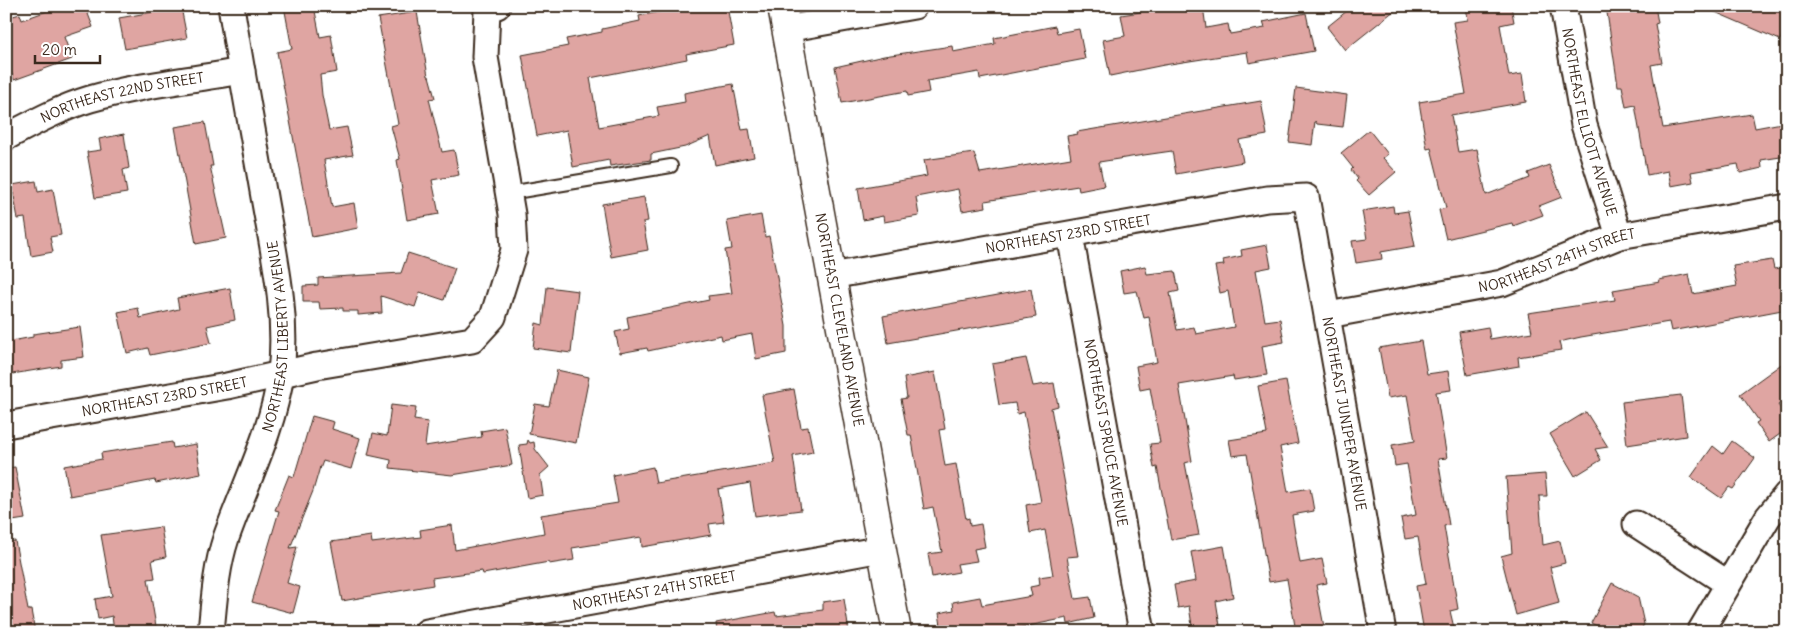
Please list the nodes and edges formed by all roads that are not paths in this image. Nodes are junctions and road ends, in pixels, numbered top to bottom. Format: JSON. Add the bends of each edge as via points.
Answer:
{"nodes":[{"id":1,"x":231,"y":6,"type":"edge"},
{"id":2,"x":914,"y":6,"type":"edge"},
{"id":3,"x":1563,"y":6,"type":"edge"},
{"id":4,"x":492,"y":8,"type":"edge"},
{"id":5,"x":784,"y":18,"type":"edge"},
{"id":6,"x":242,"y":71,"type":"junction"},
{"id":7,"x":6,"y":137,"type":"edge"},
{"id":8,"x":671,"y":166,"type":"dead end"},
{"id":9,"x":509,"y":193,"type":"junction"},
{"id":10,"x":1306,"y":197,"type":"joint"},
{"id":11,"x":1787,"y":207,"type":"edge"},
{"id":12,"x":1070,"y":235,"type":"junction"},
{"id":13,"x":1619,"y":236,"type":"junction"},
{"id":14,"x":831,"y":276,"type":"junction"},
{"id":15,"x":1328,"y":315,"type":"junction"},
{"id":16,"x":281,"y":374,"type":"junction"},
{"id":17,"x":6,"y":425,"type":"edge"},
{"id":18,"x":1787,"y":494,"type":"edge"},
{"id":19,"x":1636,"y":524,"type":"dead end"},
{"id":20,"x":882,"y":549,"type":"junction"},
{"id":21,"x":1727,"y":583,"type":"junction"},
{"id":22,"x":211,"y":632,"type":"edge"},
{"id":23,"x":426,"y":632,"type":"edge"},
{"id":24,"x":897,"y":632,"type":"edge"},
{"id":25,"x":1142,"y":632,"type":"edge"},
{"id":26,"x":1383,"y":632,"type":"edge"},
{"id":27,"x":1700,"y":632,"type":"edge"}],
"edges":[{"from":1,"to":6,"type":"street","name":"NORTHEAST LIBERTY AVENUE"},
{"from":2,"to":5,"type":"street"},
{"from":3,"to":13,"type":"street","name":"NORTHEAST ELLIOTT AVENUE","via":[[1584,125]]},
{"from":4,"to":9,"type":"street","via":[[485,57]]},
{"from":5,"to":14,"type":"street","name":"NORTHEAST CLEVELAND AVENUE"},
{"from":6,"to":7,"type":"street","name":"NORTHEAST 22ND STREET","via":[[89,100],[62,109]]},
{"from":6,"to":16,"type":"street","name":"NORTHEAST LIBERTY AVENUE","via":[[278,278],[283,332]]},
{"from":8,"to":9,"type":"lane"},
{"from":9,"to":16,"type":"street","name":"NORTHEAST 23RD STREET","via":[[514,250],[493,317],[472,340]]},
{"from":10,"to":12,"type":"street","name":"NORTHEAST 23RD STREET","via":[[1267,199]]},
{"from":10,"to":15,"type":"street","name":"NORTHEAST JUNIPER AVENUE"},
{"from":11,"to":13,"type":"street","name":"NORTHEAST 24TH STREET"},
{"from":12,"to":14,"type":"street","name":"NORTHEAST 23RD STREET"},
{"from":12,"to":25,"type":"street","name":"NORTHEAST SPRUCE AVENUE"},
{"from":13,"to":15,"type":"street","name":"NORTHEAST 24TH STREET","via":[[1502,283]]},
{"from":14,"to":20,"type":"street","name":"NORTHEAST CLEVELAND AVENUE"},
{"from":15,"to":26,"type":"street","name":"NORTHEAST JUNIPER AVENUE"},
{"from":16,"to":17,"type":"street","name":"NORTHEAST 23RD STREET"},
{"from":16,"to":22,"type":"street","name":"NORTHEAST LIBERTY AVENUE","via":[[258,460],[226,540],[218,571]]},
{"from":18,"to":21,"type":"street","via":[[1768,517]]},
{"from":19,"to":21,"type":"street"},
{"from":20,"to":23,"type":"street","name":"NORTHEAST 24TH STREET"},
{"from":20,"to":24,"type":"street","name":"NORTHEAST CLEVELAND AVENUE"},
{"from":21,"to":27,"type":"street"}]}
